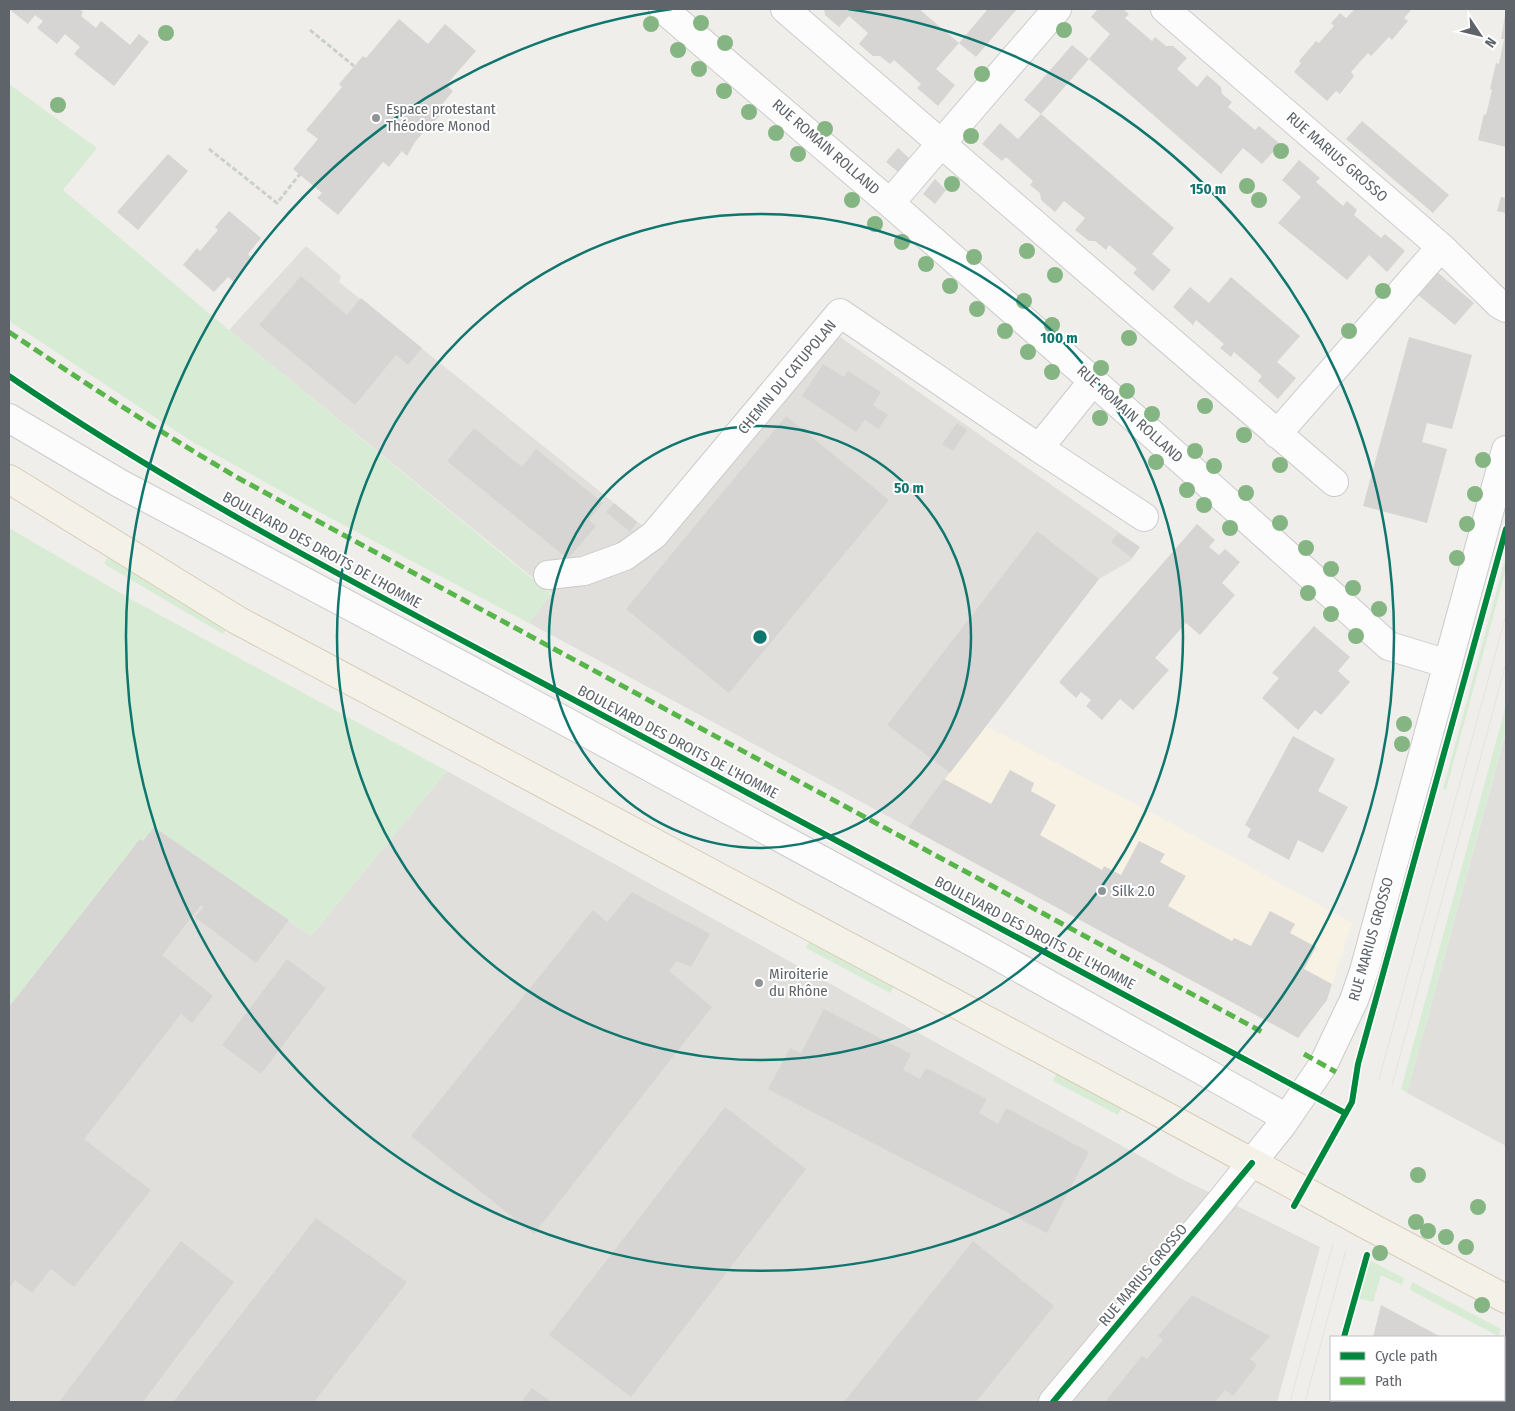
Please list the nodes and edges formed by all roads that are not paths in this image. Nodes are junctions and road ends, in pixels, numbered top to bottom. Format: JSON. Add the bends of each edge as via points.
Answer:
{"nodes":[{"id":1,"x":663,"y":9,"type":"edge"},
{"id":2,"x":786,"y":9,"type":"edge"},
{"id":3,"x":1057,"y":9,"type":"edge"},
{"id":4,"x":1165,"y":9,"type":"edge"},
{"id":5,"x":941,"y":143,"type":"junction"},
{"id":6,"x":890,"y":203,"type":"junction"},
{"id":7,"x":1441,"y":247,"type":"junction"},
{"id":8,"x":1506,"y":308,"type":"edge"},
{"id":9,"x":1093,"y":381,"type":"junction"},
{"id":10,"x":9,"y":418,"type":"edge"},
{"id":11,"x":1277,"y":434,"type":"junction"},
{"id":12,"x":1039,"y":448,"type":"junction"},
{"id":13,"x":1506,"y":450,"type":"edge"},
{"id":14,"x":9,"y":479,"type":"edge"},
{"id":15,"x":1334,"y":482,"type":"dead end"},
{"id":16,"x":1144,"y":517,"type":"dead end"},
{"id":17,"x":548,"y":575,"type":"dead end"},
{"id":18,"x":1448,"y":664,"type":"junction"},
{"id":19,"x":1287,"y":1118,"type":"junction"},
{"id":20,"x":1252,"y":1163,"type":"junction"},
{"id":21,"x":1506,"y":1299,"type":"edge"},
{"id":22,"x":1053,"y":1402,"type":"edge"}],
"edges":[{"from":1,"to":6,"type":"street","name":"RUE ROMAIN ROLLAND"},
{"from":2,"to":5,"type":"street"},
{"from":3,"to":5,"type":"street"},
{"from":4,"to":7,"type":"street","name":"RUE MARIUS GROSSO"},
{"from":5,"to":6,"type":"street"},
{"from":5,"to":11,"type":"street"},
{"from":6,"to":9,"type":"street","name":"RUE ROMAIN ROLLAND"},
{"from":7,"to":8,"type":"street","name":"RUE MARIUS GROSSO"},
{"from":7,"to":11,"type":"street"},
{"from":9,"to":12,"type":"street"},
{"from":9,"to":18,"type":"street","name":"RUE ROMAIN ROLLAND","via":[[1389,646]]},
{"from":10,"to":19,"type":"street","via":[[119,483],[978,945]]},
{"from":11,"to":15,"type":"street"},
{"from":12,"to":16,"type":"street","name":"CHEMIN DU CATUPOLAN"},
{"from":12,"to":17,"type":"street","name":"CHEMIN DU CATUPOLAN","via":[[840,313],[654,535],[625,556],[584,572]]},
{"from":13,"to":18,"type":"street","name":"RUE MARIUS GROSSO"},
{"from":14,"to":20,"type":"main road","via":[[238,620]]},
{"from":18,"to":19,"type":"street","name":"RUE MARIUS GROSSO","via":[[1354,1000],[1323,1065]]},
{"from":19,"to":20,"type":"street","name":"RUE MARIUS GROSSO"},
{"from":20,"to":21,"type":"main road","bridge":true},
{"from":20,"to":22,"type":"street","name":"RUE MARIUS GROSSO"}]}
